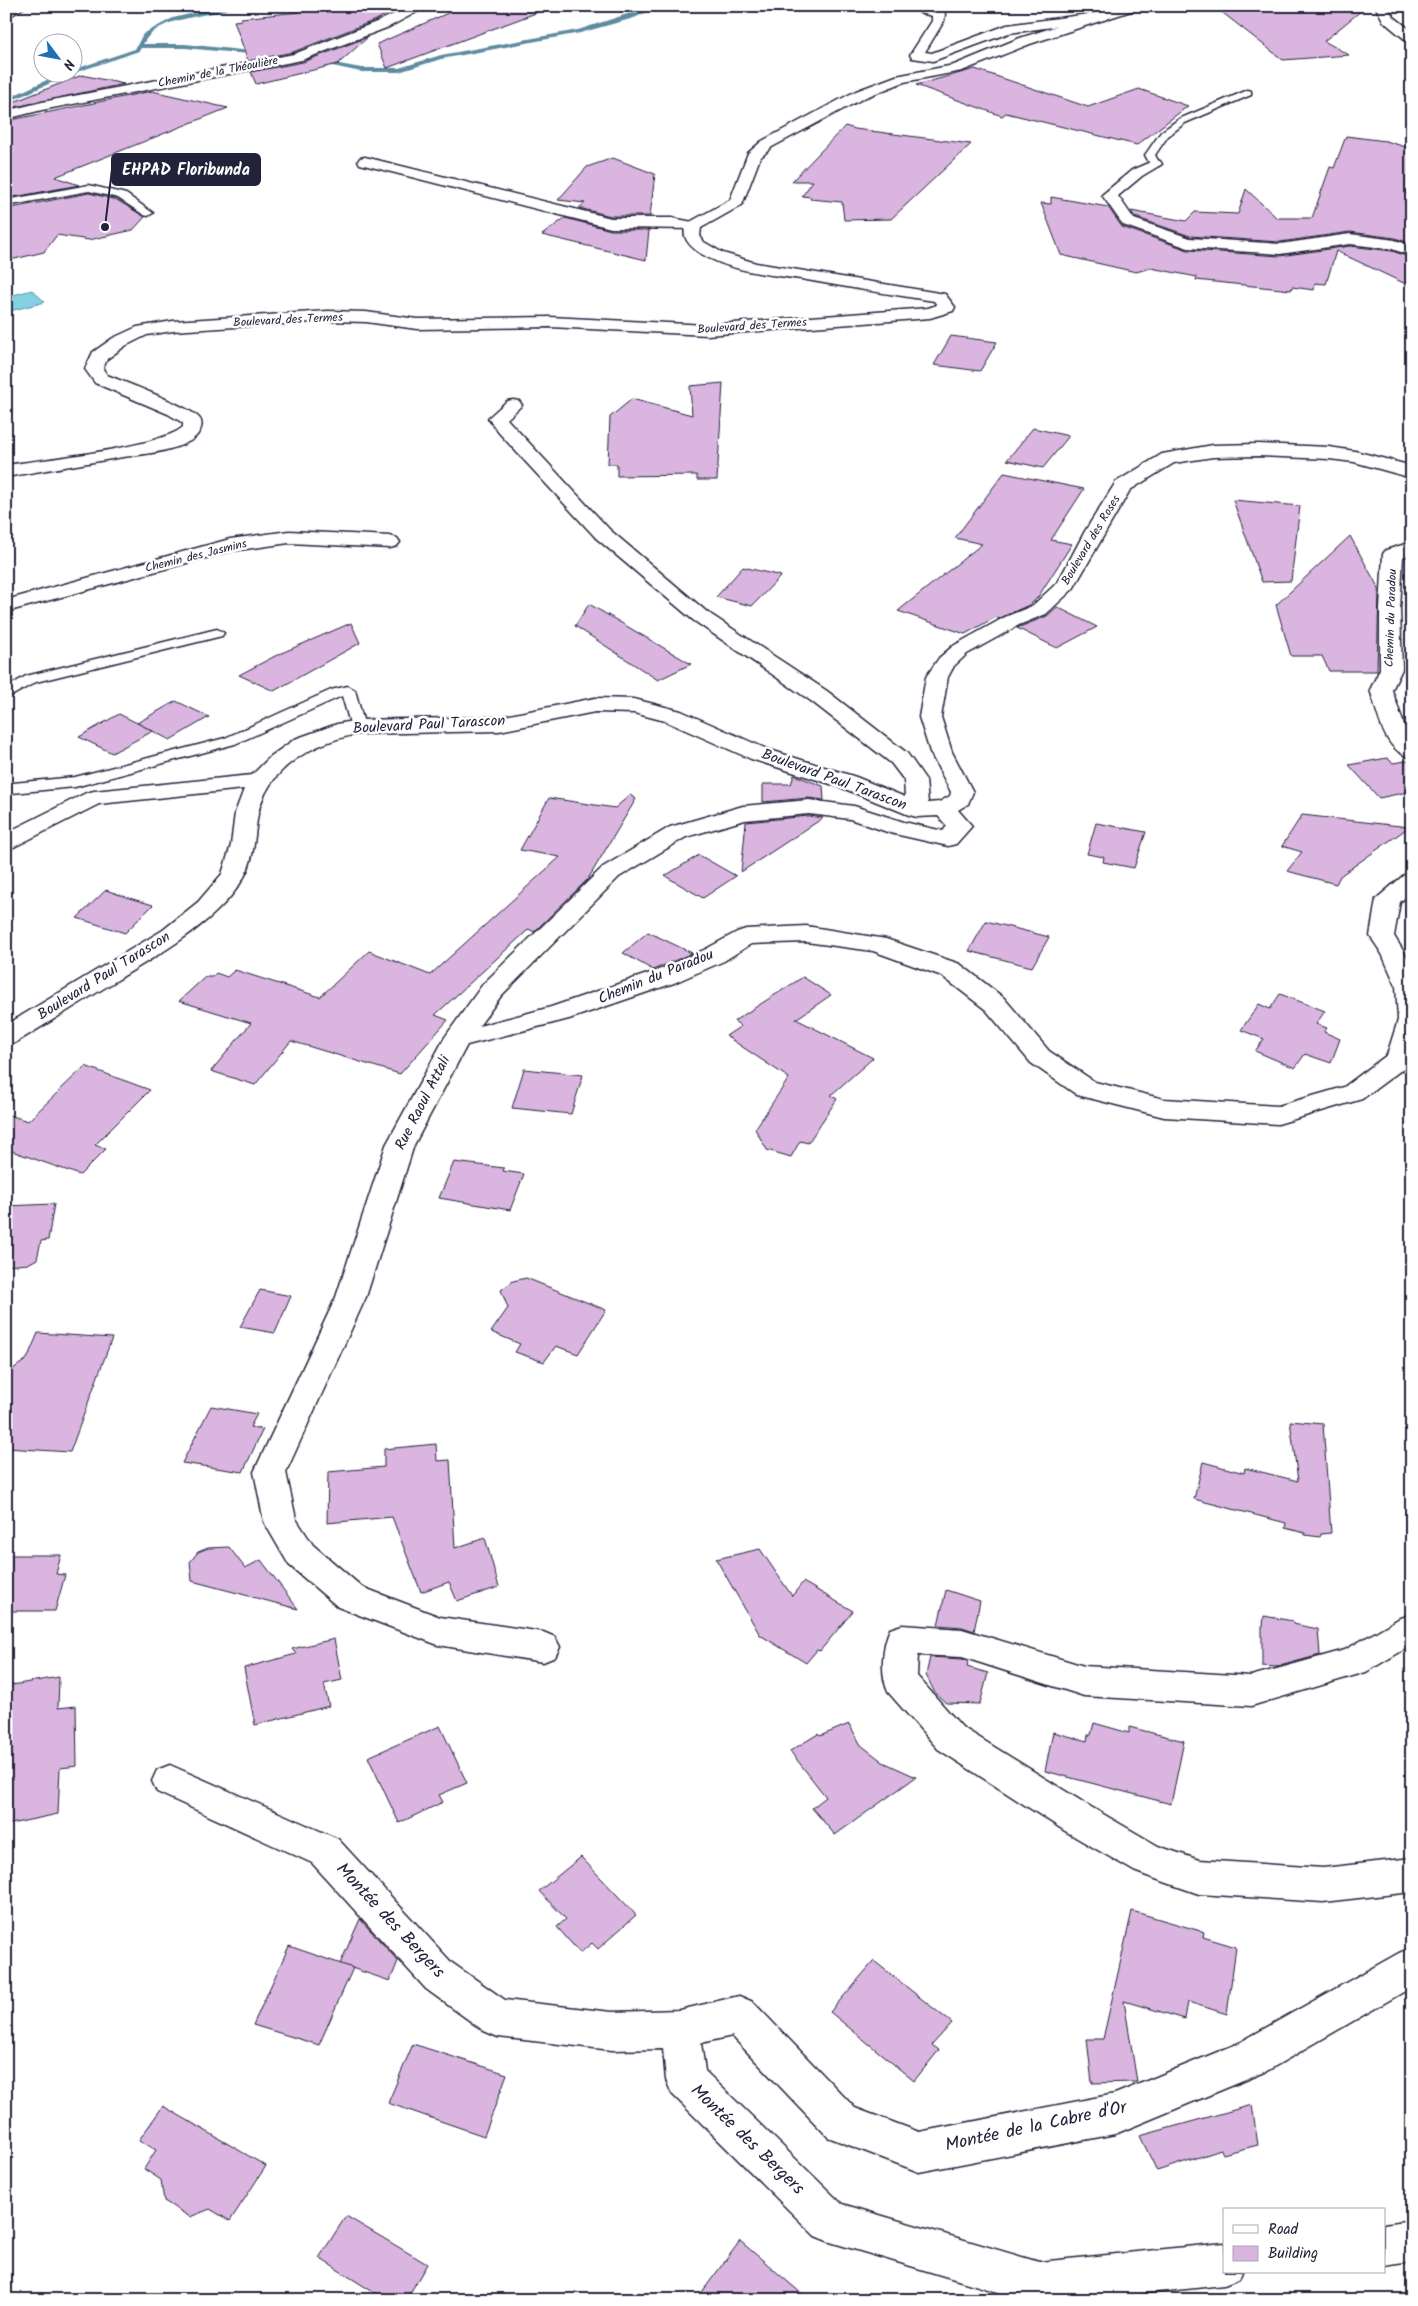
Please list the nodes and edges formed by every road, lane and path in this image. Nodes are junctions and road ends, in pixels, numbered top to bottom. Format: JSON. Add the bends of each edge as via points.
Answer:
{"nodes":[{"id":1,"x":20,"y":6,"type":"edge"},
{"id":2,"x":422,"y":6,"type":"edge"},
{"id":3,"x":1133,"y":6,"type":"edge"},
{"id":4,"x":1382,"y":6,"type":"edge"},
{"id":5,"x":924,"y":10,"type":"dead end"},
{"id":6,"x":6,"y":15,"type":"edge"},
{"id":7,"x":1104,"y":16,"type":"junction"},
{"id":8,"x":1412,"y":38,"type":"edge"},
{"id":9,"x":1248,"y":93,"type":"dead end"},
{"id":10,"x":6,"y":115,"type":"edge"},
{"id":11,"x":365,"y":161,"type":"dead end"},
{"id":12,"x":1155,"y":164,"type":"joint"},
{"id":13,"x":418,"y":180,"type":"dead end"},
{"id":14,"x":6,"y":203,"type":"edge"},
{"id":15,"x":148,"y":213,"type":"dead end"},
{"id":16,"x":694,"y":233,"type":"junction"},
{"id":17,"x":657,"y":239,"type":"dead end"},
{"id":18,"x":675,"y":240,"type":"dead end"},
{"id":19,"x":1412,"y":251,"type":"edge"},
{"id":20,"x":513,"y":406,"type":"dead end"},
{"id":21,"x":6,"y":471,"type":"edge"},
{"id":22,"x":1412,"y":472,"type":"edge"},
{"id":23,"x":390,"y":542,"type":"dead end"},
{"id":24,"x":1412,"y":548,"type":"edge"},
{"id":25,"x":6,"y":606,"type":"edge"},
{"id":26,"x":217,"y":633,"type":"dead end"},
{"id":27,"x":6,"y":695,"type":"edge"},
{"id":28,"x":358,"y":727,"type":"junction"},
{"id":29,"x":1412,"y":751,"type":"edge"},
{"id":30,"x":259,"y":781,"type":"junction"},
{"id":31,"x":6,"y":786,"type":"edge"},
{"id":32,"x":944,"y":809,"type":"junction"},
{"id":33,"x":917,"y":810,"type":"junction"},
{"id":34,"x":6,"y":842,"type":"edge"},
{"id":35,"x":1412,"y":880,"type":"edge"},
{"id":36,"x":6,"y":1037,"type":"edge"},
{"id":37,"x":458,"y":1037,"type":"junction"},
{"id":38,"x":1412,"y":1628,"type":"edge"},
{"id":39,"x":543,"y":1647,"type":"dead end"},
{"id":40,"x":170,"y":1781,"type":"dead end"},
{"id":41,"x":1412,"y":1875,"type":"edge"},
{"id":42,"x":1412,"y":1966,"type":"edge"},
{"id":43,"x":680,"y":2029,"type":"junction"},
{"id":44,"x":1412,"y":2241,"type":"edge"},
{"id":45,"x":1386,"y":2245,"type":"edge"},
{"id":46,"x":1223,"y":2264,"type":"edge"}],
"edges":[{"from":1,"to":6,"type":"street"},
{"from":2,"to":10,"type":"street","name":"Chemin de la Théoulière","via":[[297,57]]},
{"from":3,"to":7,"type":"street"},
{"from":4,"to":8,"type":"street","via":[[1389,19]]},
{"from":5,"to":7,"type":"street","via":[[939,14],[938,21],[917,55],[933,57],[1007,29]]},
{"from":7,"to":16,"type":"street","via":[[1025,41],[983,60],[901,79],[853,98],[767,144],[753,156],[737,202]]},
{"from":9,"to":12,"type":"lane","via":[[1182,121],[1164,134],[1150,155]]},
{"from":11,"to":16,"type":"street","via":[[612,223],[627,225],[662,221]]},
{"from":12,"to":19,"type":"street","via":[[1137,173],[1110,195],[1128,222],[1188,243],[1280,249],[1350,239],[1395,244]]},
{"from":13,"to":17,"type":"street"},
{"from":14,"to":15,"type":"lane","via":[[89,188],[122,196]]},
{"from":16,"to":18,"type":"street"},
{"from":16,"to":21,"type":"street","name":"Boulevard des Termes","via":[[698,245],[717,256],[754,267],[939,297],[947,307],[930,313],[707,330],[550,322],[417,324],[328,316],[173,326],[144,331],[119,342],[99,356],[94,369],[102,379],[192,421],[192,430],[183,437],[156,446]]},
{"from":20,"to":33,"type":"street","via":[[497,418],[603,534],[700,616],[819,696],[899,758],[915,780]]},
{"from":22,"to":32,"type":"street","name":"Boulevard des Roses","via":[[1329,453],[1213,451],[1169,458],[1123,486],[1066,585],[1039,610],[960,650],[946,662],[937,677],[930,717],[941,752],[962,792],[960,799]]},
{"from":23,"to":25,"type":"street","name":"Chemin des Jasmins","via":[[289,537],[230,545]]},
{"from":24,"to":29,"type":"street","name":"Chemin du Paradou","via":[[1393,554],[1390,669],[1381,690],[1399,742]]},
{"from":26,"to":27,"type":"lane","via":[[31,679]]},
{"from":28,"to":30,"type":"street","name":"Boulevard Paul Tarascon","via":[[303,744]]},
{"from":28,"to":31,"type":"lane","via":[[348,690],[336,692],[230,741],[75,782]]},
{"from":28,"to":33,"type":"street","name":"Boulevard Paul Tarascon","via":[[499,724],[596,705],[634,706],[674,716],[759,754],[848,782]]},
{"from":30,"to":34,"type":"street","via":[[94,798]]},
{"from":30,"to":36,"type":"street","name":"Boulevard Paul Tarascon","via":[[247,813],[243,845],[233,876],[207,907],[172,935]]},
{"from":32,"to":33,"type":"street","name":"Boulevard Paul Tarascon"},
{"from":32,"to":37,"type":"street","name":"Rue Raoul Attali","via":[[960,826],[948,838],[898,828],[854,813],[809,807],[743,812],[678,832],[611,872],[492,990]]},
{"from":35,"to":37,"type":"street","name":"Chemin du Paradou","via":[[1388,899],[1382,936],[1409,986],[1411,1020],[1399,1059],[1353,1093],[1278,1115],[1164,1108],[1086,1089],[1040,1056],[995,1004],[951,970],[877,944],[806,934],[746,937],[715,955],[630,989],[560,1013],[474,1036]]},
{"from":37,"to":39,"type":"street","name":"Rue Raoul Attali","via":[[400,1145],[350,1297],[270,1472],[280,1522],[301,1555],[350,1597],[438,1631]]},
{"from":38,"to":41,"type":"street","via":[[1354,1662],[1251,1691],[1084,1681],[962,1643],[902,1639],[900,1681],[950,1738],[1147,1859],[1199,1877],[1304,1884],[1323,1885]]},
{"from":40,"to":43,"type":"street","name":"Montée des Bergers","via":[[325,1851],[439,1976],[498,2018],[612,2032]]},
{"from":42,"to":43,"type":"street","name":"Montée de la Cabre d'Or","via":[[1251,2058],[1115,2114],[919,2152],[842,2123],[739,2015]]},
{"from":43,"to":46,"type":"street","name":"Montée des Bergers","via":[[686,2080],[830,2221],[1039,2283]]},
{"from":44,"to":45,"type":"street"}]}
